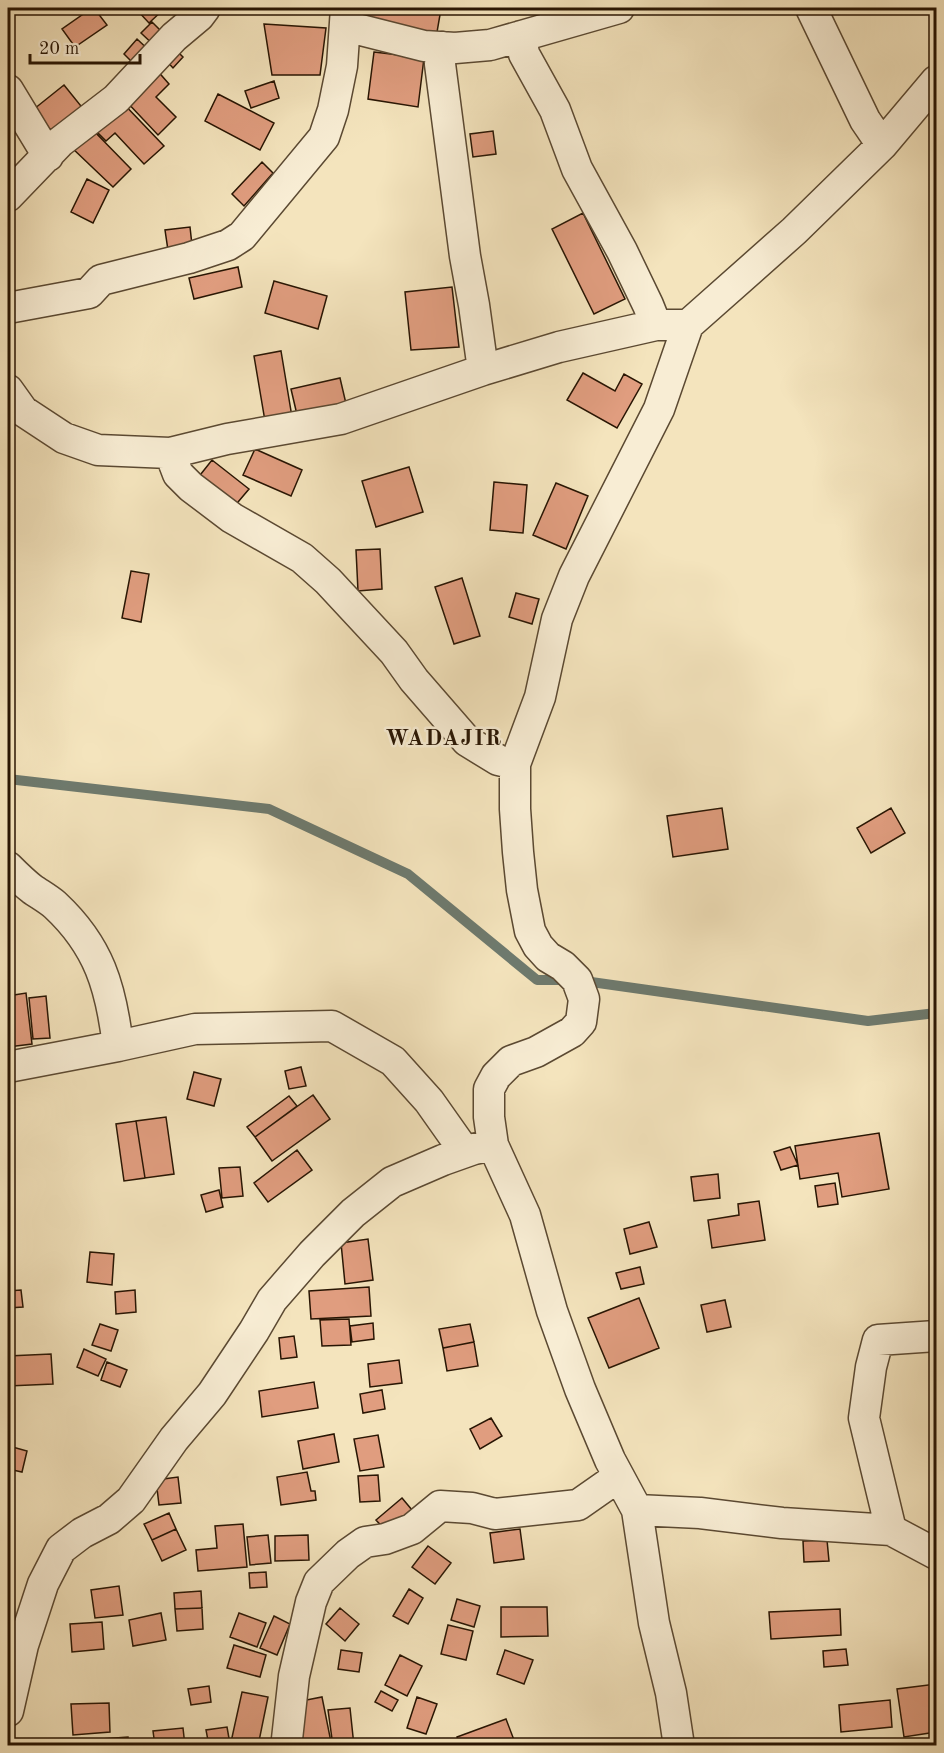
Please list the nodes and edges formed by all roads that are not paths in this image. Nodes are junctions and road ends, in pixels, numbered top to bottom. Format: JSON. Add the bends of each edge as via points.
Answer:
{"nodes":[{"id":1,"x":619,"y":8,"type":"edge"},
{"id":2,"x":810,"y":8,"type":"edge"},
{"id":3,"x":197,"y":10,"type":"edge"},
{"id":4,"x":346,"y":17,"type":"edge"},
{"id":5,"x":521,"y":36,"type":"junction"},
{"id":6,"x":442,"y":47,"type":"junction"},
{"id":7,"x":936,"y":81,"type":"edge"},
{"id":8,"x":8,"y":90,"type":"edge"},
{"id":9,"x":882,"y":146,"type":"junction"},
{"id":10,"x":48,"y":156,"type":"junction"},
{"id":11,"x":8,"y":195,"type":"edge"},
{"id":12,"x":8,"y":308,"type":"edge"},
{"id":13,"x":656,"y":325,"type":"junction"},
{"id":14,"x":688,"y":325,"type":"junction"},
{"id":15,"x":483,"y":370,"type":"junction"},
{"id":16,"x":8,"y":390,"type":"edge"},
{"id":17,"x":170,"y":453,"type":"junction"},
{"id":18,"x":515,"y":764,"type":"junction"},
{"id":19,"x":8,"y":867,"type":"edge"},
{"id":20,"x":118,"y":1046,"type":"junction"},
{"id":21,"x":8,"y":1067,"type":"edge"},
{"id":22,"x":479,"y":1148,"type":"junction"},
{"id":23,"x":936,"y":1336,"type":"edge"},
{"id":24,"x":618,"y":1477,"type":"junction"},
{"id":25,"x":638,"y":1510,"type":"junction"},
{"id":26,"x":891,"y":1530,"type":"junction"},
{"id":27,"x":936,"y":1554,"type":"edge"},
{"id":28,"x":8,"y":1711,"type":"edge"},
{"id":29,"x":290,"y":1743,"type":"edge"},
{"id":30,"x":678,"y":1745,"type":"edge"}],
"edges":[{"from":1,"to":5,"type":"street"},
{"from":2,"to":9,"type":"street","via":[[865,120]]},
{"from":3,"to":10,"type":"street","via":[[116,99],[60,142]]},
{"from":4,"to":6,"type":"street","via":[[424,46]]},
{"from":4,"to":12,"type":"street","via":[[342,66],[324,137],[242,236],[189,258],[101,280],[89,293]]},
{"from":5,"to":6,"type":"street","via":[[490,45]]},
{"from":5,"to":13,"type":"street","via":[[524,54],[555,110],[577,170],[622,251]]},
{"from":6,"to":15,"type":"street","via":[[440,64]]},
{"from":7,"to":9,"type":"street"},
{"from":8,"to":10,"type":"street"},
{"from":9,"to":14,"type":"street"},
{"from":10,"to":11,"type":"street"},
{"from":13,"to":14,"type":"street"},
{"from":13,"to":15,"type":"street","via":[[559,347]]},
{"from":14,"to":18,"type":"street","via":[[659,409],[574,576],[557,619],[540,697]]},
{"from":15,"to":17,"type":"street","via":[[341,419]]},
{"from":16,"to":17,"type":"street","via":[[23,411],[64,438],[98,450]]},
{"from":17,"to":18,"type":"street","via":[[178,474],[191,487],[232,518],[302,558],[328,581],[394,652],[467,741],[498,760]]},
{"from":18,"to":22,"type":"street","via":[[518,852],[531,931],[538,946],[577,980],[584,999],[581,1022],[572,1032],[511,1061],[496,1076],[489,1089],[489,1117]]},
{"from":19,"to":20,"type":"street","via":[[61,911],[98,959],[114,1010]]},
{"from":20,"to":21,"type":"street"},
{"from":20,"to":22,"type":"street","via":[[195,1029],[332,1026],[393,1060]]},
{"from":22,"to":24,"type":"street","via":[[525,1215],[552,1311]]},
{"from":22,"to":28,"type":"street","via":[[392,1182],[353,1213],[272,1300],[212,1394],[131,1500],[109,1520],[61,1549],[43,1584]]},
{"from":23,"to":26,"type":"street","via":[[878,1340],[870,1367],[864,1418]]},
{"from":24,"to":25,"type":"street"},
{"from":24,"to":29,"type":"street","via":[[578,1505],[495,1514],[440,1506],[412,1529],[365,1542],[348,1554],[319,1582],[311,1602],[294,1676]]},
{"from":25,"to":26,"type":"street"},
{"from":25,"to":30,"type":"street","via":[[654,1623],[671,1693]]},
{"from":26,"to":27,"type":"street"}]}
